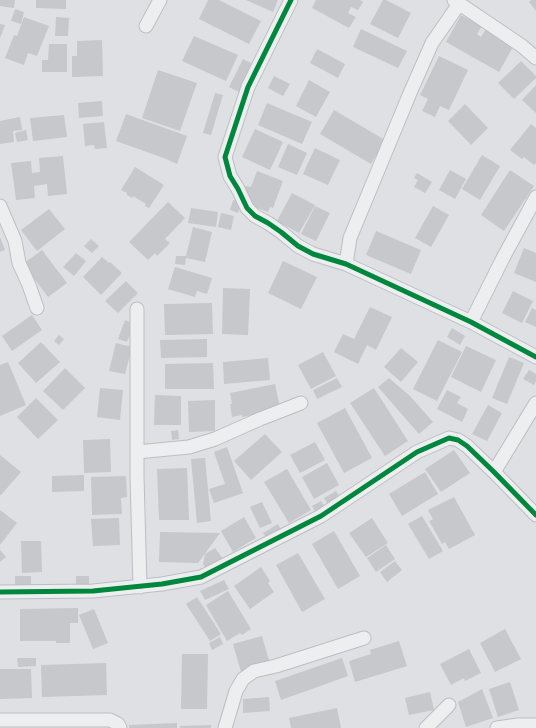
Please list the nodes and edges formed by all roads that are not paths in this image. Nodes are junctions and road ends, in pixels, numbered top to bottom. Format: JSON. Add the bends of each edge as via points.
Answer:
{"nodes":[{"id":1,"x":160,"y":0,"type":"edge"},
{"id":2,"x":291,"y":0,"type":"edge"},
{"id":3,"x":457,"y":2,"type":"edge"},
{"id":4,"x":146,"y":26,"type":"dead end"},
{"id":5,"x":536,"y":58,"type":"edge"},
{"id":6,"x":536,"y":197,"type":"edge"},
{"id":7,"x":0,"y":206,"type":"edge"},
{"id":8,"x":346,"y":264,"type":"junction"},
{"id":9,"x":37,"y":308,"type":"dead end"},
{"id":10,"x":137,"y":309,"type":"dead end"},
{"id":11,"x":471,"y":322,"type":"junction"},
{"id":12,"x":536,"y":357,"type":"edge"},
{"id":13,"x":536,"y":402,"type":"edge"},
{"id":14,"x":301,"y":403,"type":"dead end"},
{"id":15,"x":137,"y":452,"type":"junction"},
{"id":16,"x":494,"y":472,"type":"junction"},
{"id":17,"x":536,"y":515,"type":"edge"},
{"id":18,"x":140,"y":586,"type":"junction"},
{"id":19,"x":0,"y":592,"type":"edge"},
{"id":20,"x":364,"y":638,"type":"dead end"},
{"id":21,"x":449,"y":705,"type":"dead end"},
{"id":22,"x":0,"y":720,"type":"edge"},
{"id":23,"x":536,"y":725,"type":"edge"},
{"id":24,"x":120,"y":728,"type":"edge"},
{"id":25,"x":226,"y":728,"type":"edge"},
{"id":26,"x":426,"y":728,"type":"edge"},
{"id":27,"x":497,"y":728,"type":"edge"}],
"edges":[{"from":1,"to":4,"type":"street"},
{"from":2,"to":8,"type":"street","via":[[248,87],[225,157],[230,176],[247,208],[255,216],[313,254]]},
{"from":3,"to":5,"type":"street"},
{"from":3,"to":8,"type":"street","via":[[432,43],[410,93],[350,238]]},
{"from":6,"to":11,"type":"street"},
{"from":7,"to":9,"type":"street","via":[[15,241],[19,263]]},
{"from":8,"to":11,"type":"street"},
{"from":10,"to":15,"type":"street"},
{"from":11,"to":12,"type":"street"},
{"from":13,"to":16,"type":"street"},
{"from":14,"to":15,"type":"street","via":[[215,439],[189,447]]},
{"from":15,"to":18,"type":"street"},
{"from":16,"to":17,"type":"street"},
{"from":16,"to":18,"type":"street","via":[[467,446],[449,438],[417,452],[321,516],[201,577]]},
{"from":18,"to":19,"type":"street","via":[[93,591]]},
{"from":20,"to":25,"type":"street","via":[[254,671],[243,679],[236,691]]},
{"from":21,"to":26,"type":"street"},
{"from":22,"to":24,"type":"street","via":[[110,720]]},
{"from":23,"to":27,"type":"street"}]}
